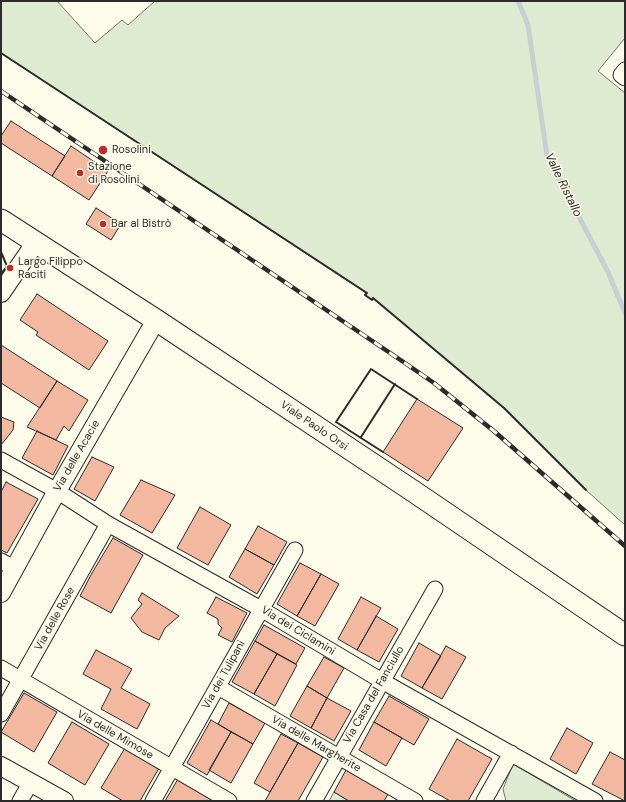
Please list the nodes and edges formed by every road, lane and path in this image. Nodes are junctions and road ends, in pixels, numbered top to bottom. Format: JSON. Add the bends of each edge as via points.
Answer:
{"nodes":[{"id":1,"x":1,"y":220,"type":"edge"},
{"id":2,"x":36,"y":242,"type":"junction"},
{"id":3,"x":1,"y":294,"type":"edge"},
{"id":4,"x":156,"y":320,"type":"junction"},
{"id":5,"x":1,"y":460,"type":"edge"},
{"id":6,"x":57,"y":491,"type":"junction"},
{"id":7,"x":108,"y":524,"type":"junction"},
{"id":8,"x":295,"y":550,"type":"dead end"},
{"id":9,"x":8,"y":565,"type":"edge"},
{"id":10,"x":435,"y":589,"type":"dead end"},
{"id":11,"x":1,"y":593,"type":"edge"},
{"id":12,"x":261,"y":609,"type":"junction"},
{"id":13,"x":625,"y":635,"type":"edge"},
{"id":14,"x":1,"y":668,"type":"edge"},
{"id":15,"x":20,"y":680,"type":"junction"},
{"id":16,"x":382,"y":681,"type":"junction"},
{"id":17,"x":218,"y":687,"type":"junction"},
{"id":18,"x":1,"y":714,"type":"edge"},
{"id":19,"x":511,"y":754,"type":"junction"},
{"id":20,"x":339,"y":757,"type":"junction"},
{"id":21,"x":1,"y":766,"type":"edge"},
{"id":22,"x":171,"y":769,"type":"junction"},
{"id":23,"x":31,"y":782,"type":"junction"},
{"id":24,"x":20,"y":801,"type":"edge"},
{"id":25,"x":64,"y":801,"type":"edge"},
{"id":26,"x":153,"y":801,"type":"edge"},
{"id":27,"x":229,"y":801,"type":"edge"},
{"id":28,"x":314,"y":801,"type":"edge"},
{"id":29,"x":415,"y":801,"type":"edge"},
{"id":30,"x":484,"y":801,"type":"edge"},
{"id":31,"x":595,"y":801,"type":"edge"}],
"edges":[{"from":1,"to":2,"type":"main road","name":"Viale Paolo Orsi"},
{"from":2,"to":3,"type":"street"},
{"from":2,"to":4,"type":"main road","name":"Viale Paolo Orsi"},
{"from":4,"to":6,"type":"street","name":"Via delle Acacie"},
{"from":4,"to":13,"type":"main road","name":"Viale Paolo Orsi"},
{"from":5,"to":6,"type":"street","name":"Via dei Ciclamini"},
{"from":6,"to":7,"type":"street","name":"Via dei Ciclamini"},
{"from":6,"to":9,"type":"street","name":"Via delle Acacie"},
{"from":7,"to":12,"type":"street","name":"Via dei Ciclamini"},
{"from":7,"to":15,"type":"street","name":"Via delle Rose"},
{"from":8,"to":12,"type":"street","name":"Via dei Tulipani"},
{"from":9,"to":11,"type":"street","name":"Via delle Acacie"},
{"from":10,"to":16,"type":"street","name":"Via Casa del Fanciullo"},
{"from":12,"to":16,"type":"street","name":"Via dei Ciclamini"},
{"from":12,"to":17,"type":"street","name":"Via dei Tulipani"},
{"from":14,"to":15,"type":"street","name":"Via delle Mimose"},
{"from":15,"to":18,"type":"street","name":"Via delle Rose"},
{"from":15,"to":22,"type":"street","name":"Via delle Mimose"},
{"from":16,"to":19,"type":"street","name":"Via dei Ciclamini"},
{"from":16,"to":20,"type":"street","name":"Via Casa del Fanciullo"},
{"from":17,"to":20,"type":"street","name":"Via delle Margherite"},
{"from":17,"to":22,"type":"street","name":"Via dei Tulipani"},
{"from":19,"to":30,"type":"street"},
{"from":19,"to":31,"type":"street","name":"Via dei Ciclamini"},
{"from":20,"to":28,"type":"street","name":"Via Casa del Fanciullo"},
{"from":20,"to":29,"type":"street","name":"Via delle Margherite"},
{"from":21,"to":23,"type":"street"},
{"from":22,"to":26,"type":"street","name":"Via dei Tulipani"},
{"from":22,"to":27,"type":"street","name":"Via delle Mimose"},
{"from":23,"to":24,"type":"street"},
{"from":23,"to":25,"type":"street"}]}
